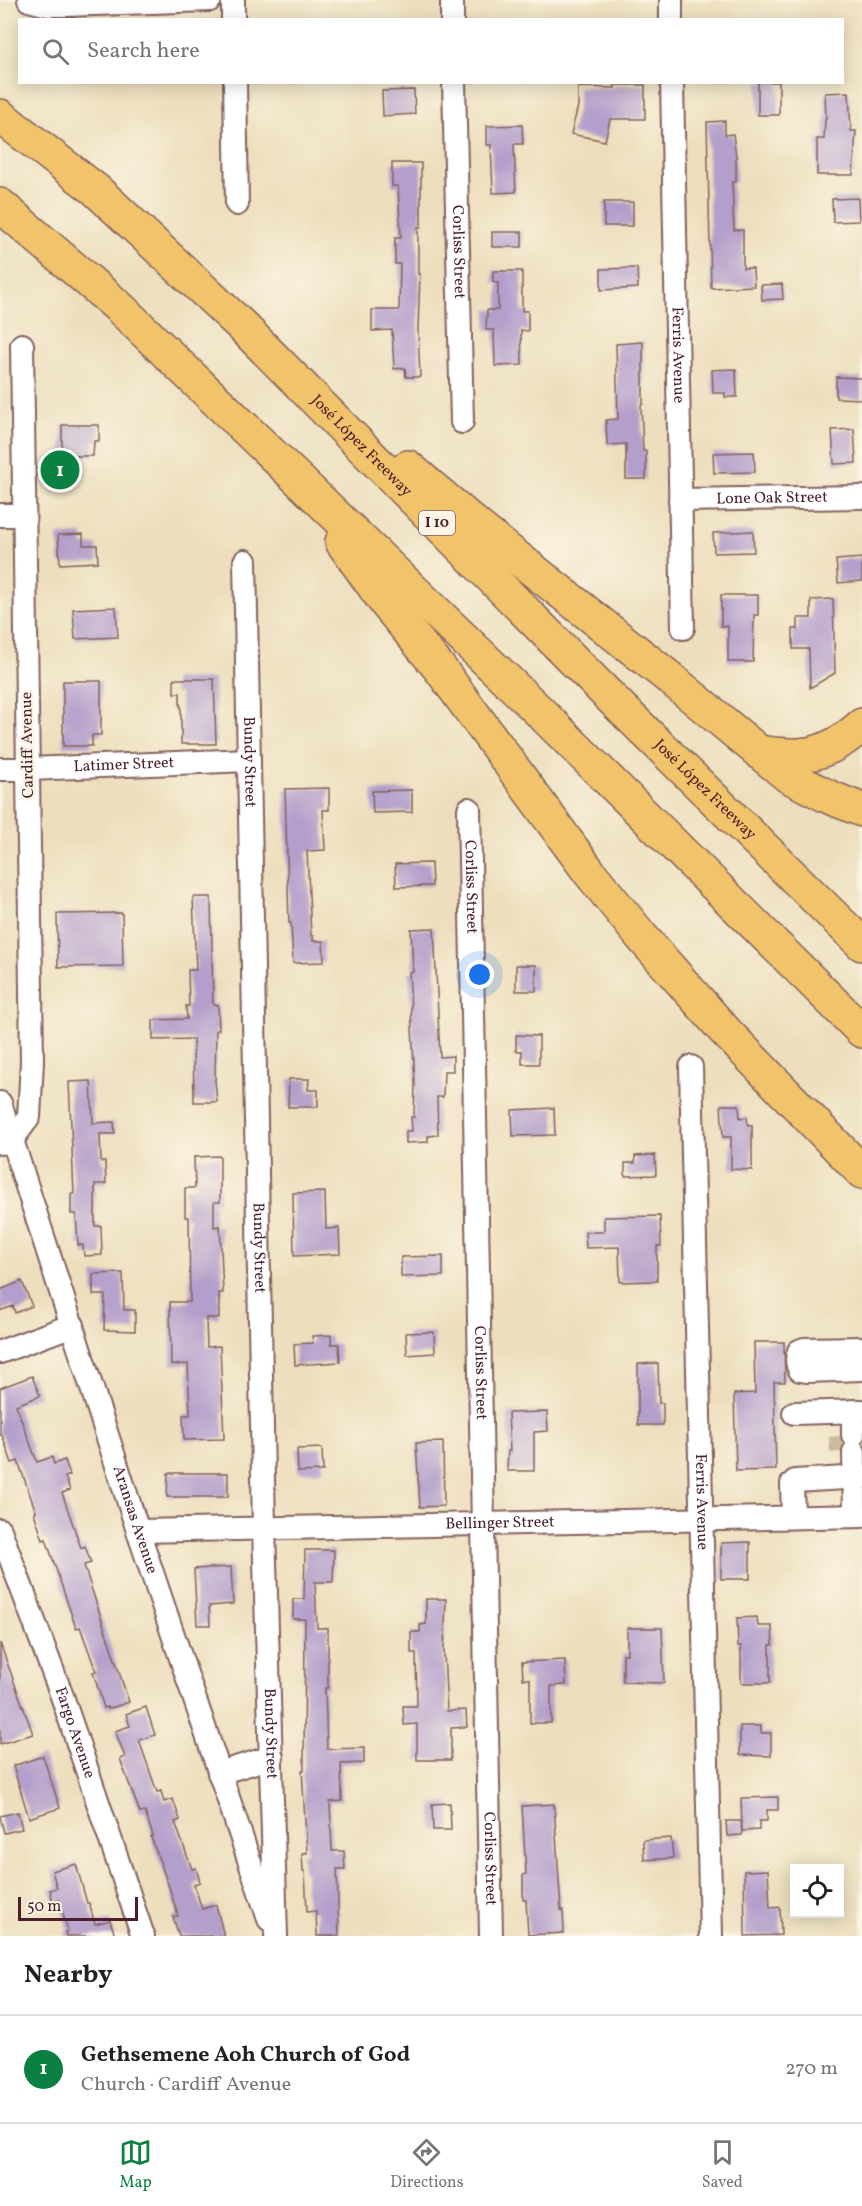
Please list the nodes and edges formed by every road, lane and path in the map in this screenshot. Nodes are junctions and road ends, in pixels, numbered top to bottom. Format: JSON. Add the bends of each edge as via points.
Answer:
{"nodes":[{"id":1,"x":29,"y":0,"type":"edge"},
{"id":2,"x":210,"y":0,"type":"edge"},
{"id":3,"x":233,"y":0,"type":"edge"},
{"id":4,"x":452,"y":0,"type":"edge"},
{"id":5,"x":671,"y":0,"type":"edge"},
{"id":6,"x":233,"y":18,"type":"edge"},
{"id":7,"x":452,"y":18,"type":"edge"},
{"id":8,"x":671,"y":18,"type":"edge"},
{"id":9,"x":235,"y":84,"type":"edge"},
{"id":10,"x":454,"y":84,"type":"edge"},
{"id":11,"x":672,"y":84,"type":"edge"},
{"id":12,"x":0,"y":116,"type":"edge"},
{"id":13,"x":237,"y":204,"type":"dead end"},
{"id":14,"x":0,"y":205,"type":"edge"},
{"id":15,"x":243,"y":327,"type":"junction"},
{"id":16,"x":22,"y":345,"type":"dead end"},
{"id":17,"x":462,"y":422,"type":"dead end"},
{"id":18,"x":296,"y":477,"type":"junction"},
{"id":19,"x":862,"y":497,"type":"edge"},
{"id":20,"x":680,"y":500,"type":"junction"},
{"id":21,"x":0,"y":515,"type":"edge"},
{"id":22,"x":24,"y":515,"type":"junction"},
{"id":23,"x":245,"y":561,"type":"dead end"},
{"id":24,"x":683,"y":628,"type":"dead end"},
{"id":25,"x":862,"y":725,"type":"edge"},
{"id":26,"x":759,"y":752,"type":"junction"},
{"id":27,"x":249,"y":760,"type":"junction"},
{"id":28,"x":0,"y":768,"type":"edge"},
{"id":29,"x":29,"y":769,"type":"junction"},
{"id":30,"x":469,"y":809,"type":"dead end"},
{"id":31,"x":862,"y":810,"type":"edge"},
{"id":32,"x":862,"y":944,"type":"edge"},
{"id":33,"x":862,"y":1031,"type":"edge"},
{"id":34,"x":691,"y":1067,"type":"dead end"},
{"id":35,"x":0,"y":1103,"type":"edge"},
{"id":36,"x":6,"y":1142,"type":"edge"},
{"id":37,"x":862,"y":1172,"type":"edge"},
{"id":38,"x":73,"y":1325,"type":"junction"},
{"id":39,"x":862,"y":1348,"type":"edge"},
{"id":40,"x":0,"y":1352,"type":"edge"},
{"id":41,"x":862,"y":1369,"type":"edge"},
{"id":42,"x":794,"y":1413,"type":"dead end"},
{"id":43,"x":854,"y":1444,"type":"edge"},
{"id":44,"x":859,"y":1516,"type":"edge"},
{"id":45,"x":793,"y":1517,"type":"junction"},
{"id":46,"x":703,"y":1518,"type":"junction"},
{"id":47,"x":482,"y":1523,"type":"junction"},
{"id":48,"x":264,"y":1528,"type":"junction"},
{"id":49,"x":0,"y":1530,"type":"edge"},
{"id":50,"x":138,"y":1531,"type":"junction"},
{"id":51,"x":272,"y":1757,"type":"junction"},
{"id":52,"x":219,"y":1773,"type":"junction"},
{"id":53,"x":143,"y":1936,"type":"edge"},
{"id":54,"x":275,"y":1936,"type":"edge"},
{"id":55,"x":491,"y":1936,"type":"edge"},
{"id":56,"x":711,"y":1936,"type":"edge"}],
"edges":[{"from":1,"to":2,"type":"street","via":[[57,5]]},
{"from":3,"to":6,"type":"street"},
{"from":4,"to":7,"type":"street"},
{"from":5,"to":8,"type":"street"},
{"from":9,"to":13,"type":"street"},
{"from":10,"to":17,"type":"street","name":"Corliss Street"},
{"from":11,"to":20,"type":"street","name":"Ferris Avenue"},
{"from":12,"to":15,"type":"highway","name":"José López Freeway","number":"I 10","via":[[96,190]]},
{"from":14,"to":18,"type":"highway","via":[[120,308]]},
{"from":15,"to":26,"type":"highway","via":[[482,528]]},
{"from":15,"to":32,"type":"highway","name":"José López Freeway","number":"I 10"},
{"from":16,"to":22,"type":"street","name":"Cardiff Avenue"},
{"from":18,"to":33,"type":"highway"},
{"from":18,"to":37,"type":"highway","via":[[385,602],[441,670],[641,936],[726,1032]]},
{"from":19,"to":20,"type":"street","name":"Lone Oak Street"},
{"from":20,"to":24,"type":"street","name":"Ferris Avenue"},
{"from":21,"to":22,"type":"street"},
{"from":22,"to":29,"type":"street","name":"Cardiff Avenue"},
{"from":23,"to":27,"type":"street","name":"Bundy Street"},
{"from":25,"to":26,"type":"highway","via":[[825,751],[781,756]]},
{"from":26,"to":31,"type":"highway","via":[[788,776]]},
{"from":27,"to":29,"type":"street","name":"Latimer Street"},
{"from":27,"to":48,"type":"street","name":"Bundy Street"},
{"from":28,"to":29,"type":"street","name":"Latimer Street"},
{"from":29,"to":36,"type":"street","name":"Cardiff Avenue","via":[[30,1117]]},
{"from":30,"to":47,"type":"street","name":"Corliss Street"},
{"from":34,"to":46,"type":"street","name":"Ferris Avenue"},
{"from":35,"to":36,"type":"street","name":"Aransas Avenue"},
{"from":36,"to":38,"type":"street","name":"Aransas Avenue"},
{"from":38,"to":40,"type":"street"},
{"from":38,"to":50,"type":"street","name":"Aransas Avenue"},
{"from":39,"to":41,"type":"street","via":[[804,1349],[797,1357],[800,1370]]},
{"from":42,"to":43,"type":"street"},
{"from":43,"to":44,"type":"street"},
{"from":43,"to":45,"type":"street","via":[[792,1484]]},
{"from":44,"to":45,"type":"street","name":"Bellinger Street"},
{"from":45,"to":46,"type":"street","name":"Bellinger Street"},
{"from":46,"to":47,"type":"street","name":"Bellinger Street"},
{"from":46,"to":56,"type":"street","name":"Ferris Avenue"},
{"from":47,"to":48,"type":"street","name":"Bellinger Street"},
{"from":47,"to":55,"type":"street","name":"Corliss Street"},
{"from":48,"to":50,"type":"street","name":"Bellinger Street"},
{"from":48,"to":51,"type":"street","name":"Bundy Street"},
{"from":49,"to":53,"type":"street","name":"Fargo Avenue","via":[[62,1696]]},
{"from":50,"to":52,"type":"street","name":"Aransas Avenue"},
{"from":51,"to":52,"type":"street"},
{"from":51,"to":54,"type":"street","name":"Bundy Street"},
{"from":52,"to":54,"type":"street","name":"Aransas Avenue"}]}
